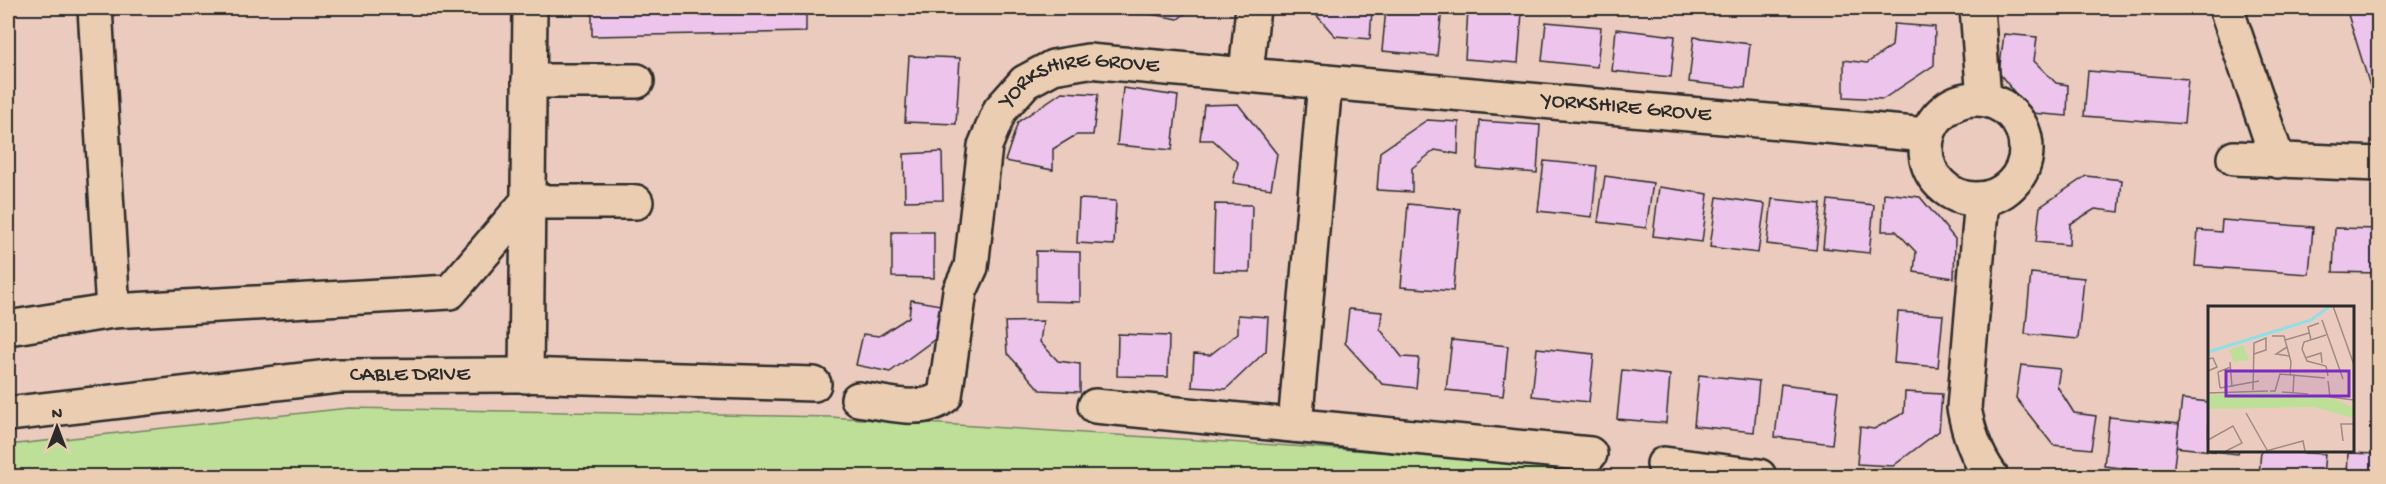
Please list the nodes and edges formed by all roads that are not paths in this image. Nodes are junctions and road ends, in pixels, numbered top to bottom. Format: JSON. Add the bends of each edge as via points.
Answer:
{"nodes":[{"id":1,"x":95,"y":8,"type":"edge"},
{"id":2,"x":530,"y":8,"type":"edge"},
{"id":3,"x":1253,"y":8,"type":"edge"},
{"id":4,"x":1977,"y":8,"type":"edge"},
{"id":5,"x":2226,"y":8,"type":"edge"},
{"id":6,"x":1246,"y":74,"type":"junction"},
{"id":7,"x":530,"y":81,"type":"junction"},
{"id":8,"x":637,"y":81,"type":"dead end"},
{"id":9,"x":1325,"y":82,"type":"junction"},
{"id":10,"x":1984,"y":99,"type":"junction"},
{"id":11,"x":1927,"y":135,"type":"junction"},
{"id":12,"x":2234,"y":158,"type":"dead end"},
{"id":13,"x":2278,"y":161,"type":"junction"},
{"id":14,"x":2379,"y":164,"type":"edge"},
{"id":15,"x":1982,"y":199,"type":"junction"},
{"id":16,"x":527,"y":202,"type":"junction"},
{"id":17,"x":636,"y":202,"type":"dead end"},
{"id":18,"x":113,"y":311,"type":"junction"},
{"id":19,"x":8,"y":328,"type":"edge"},
{"id":20,"x":526,"y":376,"type":"junction"},
{"id":21,"x":814,"y":384,"type":"dead end"},
{"id":22,"x":858,"y":399,"type":"dead end"},
{"id":23,"x":1095,"y":406,"type":"dead end"},
{"id":24,"x":8,"y":414,"type":"edge"},
{"id":25,"x":1295,"y":425,"type":"junction"},
{"id":26,"x":1590,"y":454,"type":"dead end"},
{"id":27,"x":1664,"y":464,"type":"dead end"},
{"id":28,"x":1976,"y":471,"type":"edge"},
{"id":29,"x":1759,"y":477,"type":"edge"}],
"edges":[{"from":1,"to":18,"type":"street"},
{"from":2,"to":7,"type":"street"},
{"from":3,"to":6,"type":"street"},
{"from":4,"to":10,"type":"street"},
{"from":5,"to":13,"type":"street"},
{"from":6,"to":9,"type":"street","name":"YORKSHIRE GROVE"},
{"from":6,"to":22,"type":"street","name":"YORKSHIRE GROVE","via":[[1088,61],[1053,67],[1025,82],[1000,110],[985,146],[971,267],[960,291],[945,396],[935,405],[922,407]]},
{"from":7,"to":8,"type":"street"},
{"from":7,"to":16,"type":"street"},
{"from":9,"to":11,"type":"street","name":"YORKSHIRE GROVE"},
{"from":9,"to":25,"type":"street"},
{"from":10,"to":11,"type":"street","via":[[1960,101],[1940,114]]},
{"from":10,"to":15,"type":"street","via":[[2005,108],[2020,125],[2026,147],[2021,171],[2005,190]]},
{"from":11,"to":15,"type":"street","via":[[1927,158],[1937,181],[1957,195]]},
{"from":12,"to":13,"type":"street"},
{"from":13,"to":14,"type":"street"},
{"from":15,"to":28,"type":"street","via":[[1964,408]]},
{"from":16,"to":17,"type":"street"},
{"from":16,"to":18,"type":"street","via":[[450,292]]},
{"from":16,"to":20,"type":"street"},
{"from":18,"to":19,"type":"street"},
{"from":20,"to":21,"type":"street","name":"CABLE DRIVE"},
{"from":20,"to":24,"type":"street","name":"CABLE DRIVE","via":[[338,376]]},
{"from":23,"to":25,"type":"street"},
{"from":25,"to":26,"type":"street"},
{"from":27,"to":29,"type":"street"}]}
